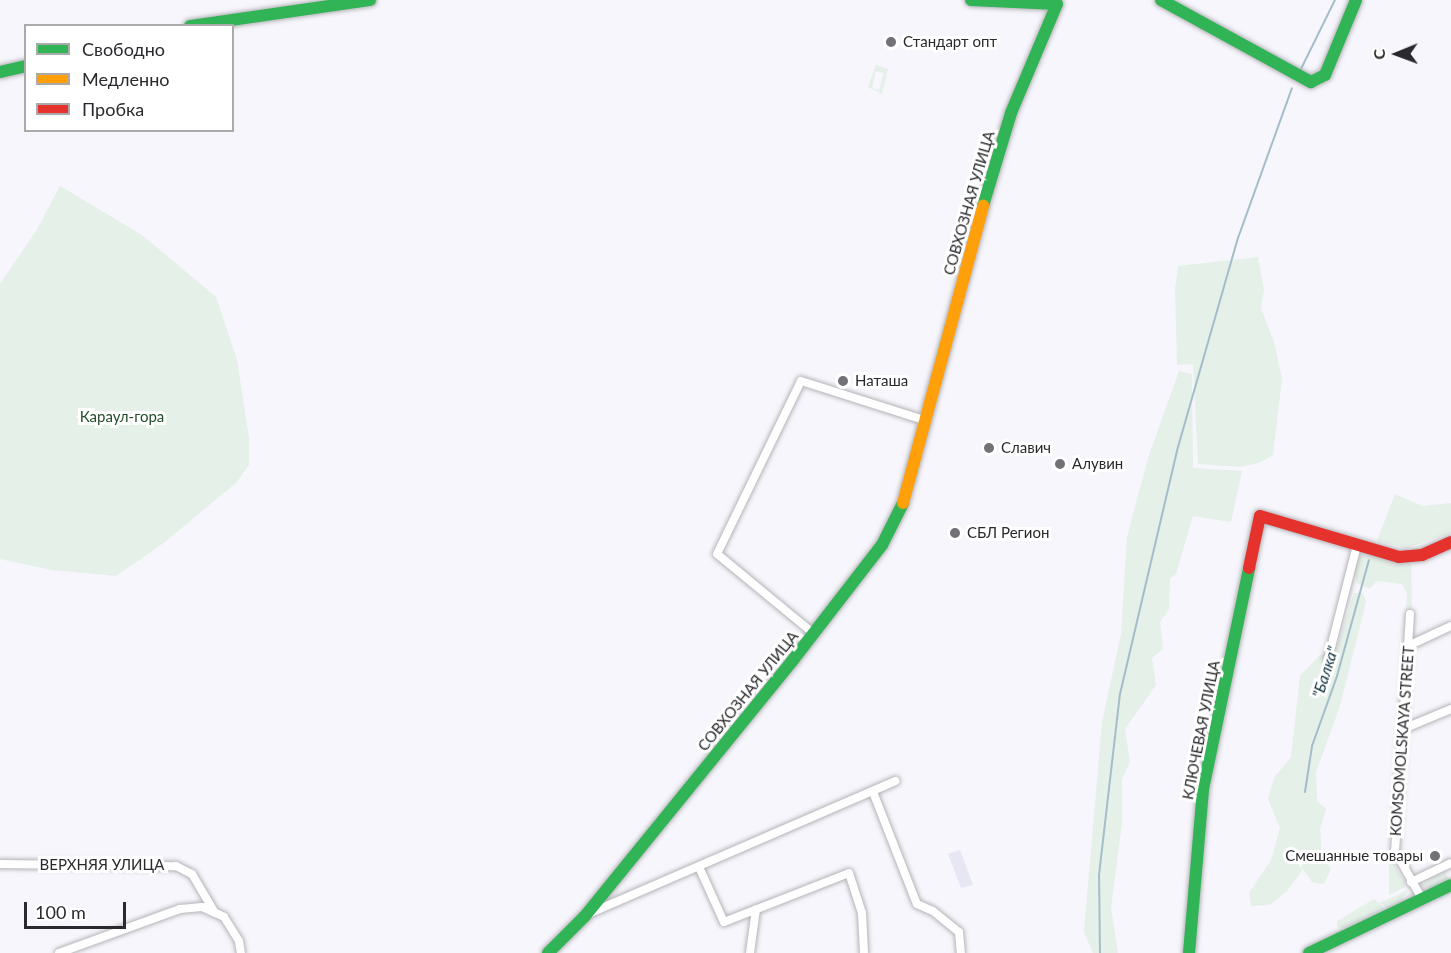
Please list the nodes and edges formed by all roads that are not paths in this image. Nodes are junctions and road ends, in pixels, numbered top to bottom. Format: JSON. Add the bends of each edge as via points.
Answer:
{"nodes":[{"id":1,"x":370,"y":0,"type":"edge"},
{"id":2,"x":971,"y":0,"type":"edge"},
{"id":3,"x":1161,"y":0,"type":"edge"},
{"id":4,"x":1356,"y":0,"type":"edge"},
{"id":5,"x":1058,"y":2,"type":"edge"},
{"id":6,"x":204,"y":24,"type":"edge"},
{"id":7,"x":24,"y":66,"type":"edge"},
{"id":8,"x":0,"y":72,"type":"edge"},
{"id":9,"x":927,"y":421,"type":"junction"},
{"id":10,"x":1451,"y":542,"type":"edge"},
{"id":11,"x":1357,"y":545,"type":"junction"},
{"id":12,"x":1410,"y":614,"type":"dead end"},
{"id":13,"x":1451,"y":626,"type":"edge"},
{"id":14,"x":813,"y":633,"type":"junction"},
{"id":15,"x":1408,"y":646,"type":"junction"},
{"id":16,"x":1328,"y":658,"type":"dead end"},
{"id":17,"x":1451,"y":709,"type":"edge"},
{"id":18,"x":1403,"y":729,"type":"junction"},
{"id":19,"x":896,"y":782,"type":"dead end"},
{"id":20,"x":873,"y":792,"type":"junction"},
{"id":21,"x":1451,"y":863,"type":"edge"},
{"id":22,"x":0,"y":864,"type":"edge"},
{"id":23,"x":699,"y":867,"type":"junction"},
{"id":24,"x":1411,"y":882,"type":"junction"},
{"id":25,"x":1451,"y":885,"type":"edge"},
{"id":26,"x":1421,"y":897,"type":"junction"},
{"id":27,"x":756,"y":909,"type":"junction"},
{"id":28,"x":215,"y":913,"type":"junction"},
{"id":29,"x":585,"y":916,"type":"junction"},
{"id":30,"x":59,"y":953,"type":"edge"},
{"id":31,"x":241,"y":953,"type":"edge"},
{"id":32,"x":548,"y":953,"type":"edge"},
{"id":33,"x":750,"y":953,"type":"edge"},
{"id":34,"x":864,"y":953,"type":"edge"},
{"id":35,"x":961,"y":953,"type":"edge"},
{"id":36,"x":1189,"y":953,"type":"edge"},
{"id":37,"x":1310,"y":953,"type":"edge"}],
"edges":[{"from":1,"to":6,"type":"street"},
{"from":2,"to":5,"type":"street"},
{"from":3,"to":4,"type":"street","via":[[1311,82],[1325,75]]},
{"from":5,"to":9,"type":"street","name":"СОВХОЗНАЯ УЛИЦА","via":[[1011,113],[969,254]]},
{"from":7,"to":8,"type":"street"},
{"from":9,"to":14,"type":"street","name":"СОВХОЗНАЯ УЛИЦА","via":[[900,514],[882,545]]},
{"from":9,"to":14,"type":"street","via":[[801,381],[717,554]]},
{"from":10,"to":11,"type":"street","via":[[1408,557]]},
{"from":11,"to":16,"type":"street"},
{"from":11,"to":36,"type":"street","name":"КЛЮЧЕВАЯ УЛИЦА","via":[[1260,516],[1203,789]]},
{"from":12,"to":15,"type":"street","name":"KOMSOMOLSKAYA STREET"},
{"from":13,"to":15,"type":"street"},
{"from":14,"to":29,"type":"street","name":"СОВХОЗНАЯ УЛИЦА"},
{"from":15,"to":18,"type":"street","name":"KOMSOMOLSKAYA STREET"},
{"from":17,"to":18,"type":"street"},
{"from":18,"to":24,"type":"street","name":"KOMSOMOLSKAYA STREET","via":[[1395,851]]},
{"from":19,"to":20,"type":"street"},
{"from":20,"to":23,"type":"street"},
{"from":20,"to":35,"type":"street","via":[[916,904],[933,911],[959,932]]},
{"from":21,"to":24,"type":"street"},
{"from":22,"to":28,"type":"street","name":"ВЕРХНЯЯ УЛИЦА","via":[[176,866],[192,874]]},
{"from":23,"to":27,"type":"street","via":[[723,922]]},
{"from":23,"to":29,"type":"street"},
{"from":24,"to":26,"type":"street","name":"KOMSOMOLSKAYA STREET"},
{"from":25,"to":26,"type":"street"},
{"from":26,"to":37,"type":"street"},
{"from":27,"to":33,"type":"street"},
{"from":27,"to":34,"type":"street","via":[[849,873],[862,913]]},
{"from":28,"to":30,"type":"street","via":[[202,907],[180,909]]},
{"from":28,"to":31,"type":"street","name":"ВЕРХНЯЯ УЛИЦА","via":[[229,925]]},
{"from":29,"to":32,"type":"street","name":"СОВХОЗНАЯ УЛИЦА"}]}
